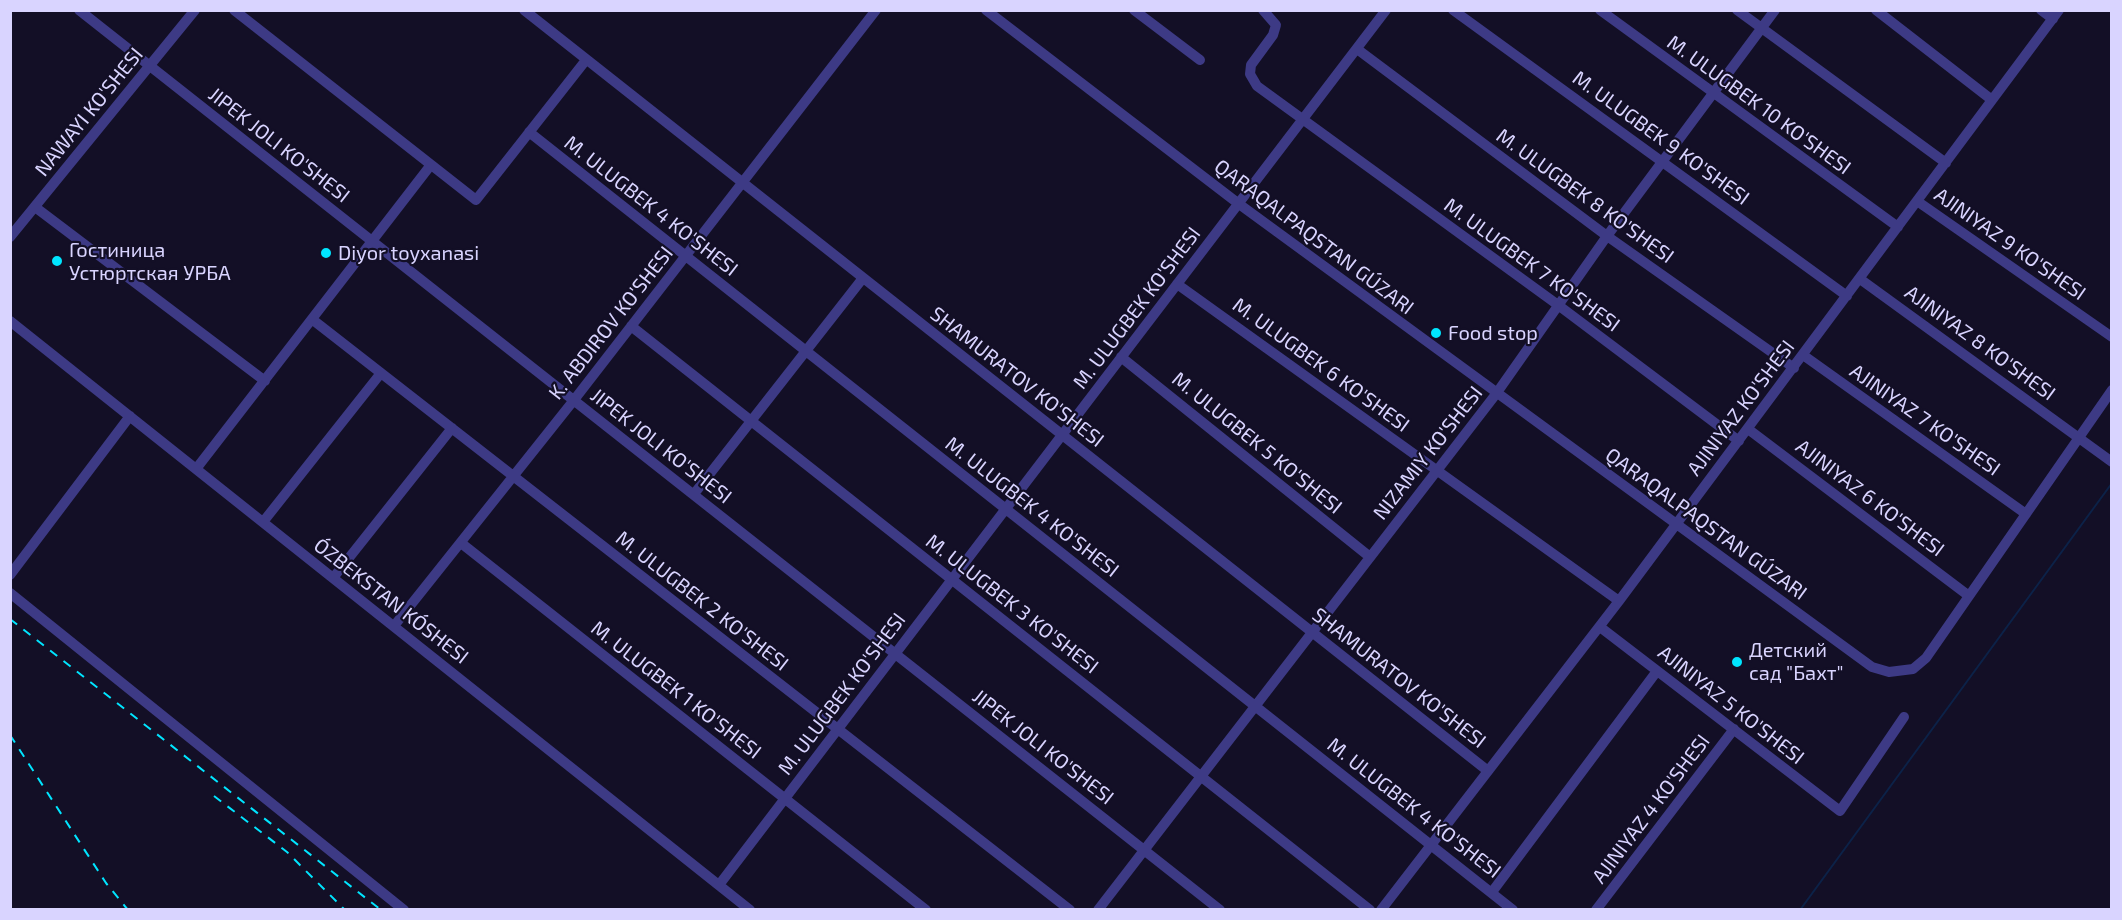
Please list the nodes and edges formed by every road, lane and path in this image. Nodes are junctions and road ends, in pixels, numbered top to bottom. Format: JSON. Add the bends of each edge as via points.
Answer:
{"nodes":[{"id":1,"x":79,"y":10,"type":"edge"},
{"id":2,"x":195,"y":10,"type":"edge"},
{"id":3,"x":234,"y":10,"type":"edge"},
{"id":4,"x":524,"y":10,"type":"edge"},
{"id":5,"x":876,"y":10,"type":"edge"},
{"id":6,"x":1134,"y":10,"type":"edge"},
{"id":7,"x":1386,"y":10,"type":"edge"},
{"id":8,"x":1453,"y":10,"type":"edge"},
{"id":9,"x":1600,"y":10,"type":"edge"},
{"id":10,"x":1737,"y":10,"type":"edge"},
{"id":11,"x":1775,"y":10,"type":"edge"},
{"id":12,"x":1876,"y":10,"type":"edge"},
{"id":13,"x":2042,"y":10,"type":"edge"},
{"id":14,"x":993,"y":13,"type":"edge"},
{"id":15,"x":1265,"y":13,"type":"edge"},
{"id":16,"x":2056,"y":15,"type":"edge"},
{"id":17,"x":1762,"y":29,"type":"junction"},
{"id":18,"x":1357,"y":49,"type":"junction"},
{"id":19,"x":586,"y":60,"type":"junction"},
{"id":20,"x":1200,"y":60,"type":"dead end"},
{"id":21,"x":150,"y":66,"type":"junction"},
{"id":22,"x":1713,"y":95,"type":"junction"},
{"id":23,"x":1992,"y":100,"type":"junction"},
{"id":24,"x":1303,"y":120,"type":"junction"},
{"id":25,"x":529,"y":132,"type":"junction"},
{"id":26,"x":1663,"y":161,"type":"junction"},
{"id":27,"x":1946,"y":163,"type":"junction"},
{"id":28,"x":430,"y":166,"type":"junction"},
{"id":29,"x":742,"y":182,"type":"junction"},
{"id":30,"x":1917,"y":201,"type":"junction"},
{"id":31,"x":1239,"y":204,"type":"junction"},
{"id":32,"x":35,"y":207,"type":"junction"},
{"id":33,"x":1898,"y":227,"type":"junction"},
{"id":34,"x":1607,"y":236,"type":"junction"},
{"id":35,"x":10,"y":237,"type":"edge"},
{"id":36,"x":372,"y":241,"type":"junction"},
{"id":37,"x":685,"y":256,"type":"junction"},
{"id":38,"x":863,"y":278,"type":"junction"},
{"id":39,"x":1860,"y":279,"type":"junction"},
{"id":40,"x":1178,"y":284,"type":"junction"},
{"id":41,"x":1847,"y":296,"type":"junction"},
{"id":42,"x":1558,"y":305,"type":"junction"},
{"id":43,"x":312,"y":320,"type":"junction"},
{"id":44,"x":10,"y":321,"type":"edge"},
{"id":45,"x":631,"y":326,"type":"junction"},
{"id":46,"x":2112,"y":337,"type":"edge"},
{"id":47,"x":806,"y":351,"type":"junction"},
{"id":48,"x":1803,"y":355,"type":"junction"},
{"id":49,"x":1122,"y":357,"type":"junction"},
{"id":50,"x":1794,"y":368,"type":"junction"},
{"id":51,"x":381,"y":373,"type":"junction"},
{"id":52,"x":265,"y":381,"type":"junction"},
{"id":53,"x":2112,"y":390,"type":"edge"},
{"id":54,"x":1496,"y":394,"type":"junction"},
{"id":55,"x":574,"y":400,"type":"junction"},
{"id":56,"x":130,"y":416,"type":"junction"},
{"id":57,"x":751,"y":421,"type":"junction"},
{"id":58,"x":452,"y":428,"type":"junction"},
{"id":59,"x":1748,"y":429,"type":"junction"},
{"id":60,"x":1062,"y":435,"type":"junction"},
{"id":61,"x":2080,"y":437,"type":"junction"},
{"id":62,"x":1739,"y":441,"type":"junction"},
{"id":63,"x":2112,"y":462,"type":"edge"},
{"id":64,"x":196,"y":469,"type":"junction"},
{"id":65,"x":1437,"y":470,"type":"junction"},
{"id":66,"x":514,"y":477,"type":"junction"},
{"id":67,"x":694,"y":494,"type":"junction"},
{"id":68,"x":1006,"y":509,"type":"junction"},
{"id":69,"x":2026,"y":514,"type":"junction"},
{"id":70,"x":263,"y":522,"type":"junction"},
{"id":71,"x":1676,"y":525,"type":"junction"},
{"id":72,"x":461,"y":543,"type":"junction"},
{"id":73,"x":1370,"y":557,"type":"junction"},
{"id":74,"x":10,"y":575,"type":"edge"},
{"id":75,"x":333,"y":578,"type":"junction"},
{"id":76,"x":952,"y":580,"type":"junction"},
{"id":77,"x":10,"y":593,"type":"edge"},
{"id":78,"x":1970,"y":596,"type":"junction"},
{"id":79,"x":1619,"y":601,"type":"junction"},
{"id":80,"x":394,"y":626,"type":"junction"},
{"id":81,"x":1600,"y":627,"type":"junction"},
{"id":82,"x":1312,"y":632,"type":"junction"},
{"id":83,"x":896,"y":654,"type":"junction"},
{"id":84,"x":1657,"y":670,"type":"junction"},
{"id":85,"x":1255,"y":706,"type":"junction"},
{"id":86,"x":1905,"y":717,"type":"dead end"},
{"id":87,"x":838,"y":729,"type":"junction"},
{"id":88,"x":1734,"y":729,"type":"junction"},
{"id":89,"x":1488,"y":771,"type":"junction"},
{"id":90,"x":1201,"y":776,"type":"junction"},
{"id":91,"x":785,"y":799,"type":"junction"},
{"id":92,"x":1431,"y":845,"type":"junction"},
{"id":93,"x":1144,"y":849,"type":"junction"},
{"id":94,"x":719,"y":885,"type":"junction"},
{"id":95,"x":1492,"y":892,"type":"junction"},
{"id":96,"x":404,"y":909,"type":"edge"},
{"id":97,"x":750,"y":909,"type":"edge"},
{"id":98,"x":926,"y":909,"type":"edge"},
{"id":99,"x":1070,"y":909,"type":"edge"},
{"id":100,"x":1098,"y":909,"type":"edge"},
{"id":101,"x":1220,"y":909,"type":"edge"},
{"id":102,"x":1370,"y":909,"type":"edge"},
{"id":103,"x":1382,"y":909,"type":"edge"},
{"id":104,"x":1513,"y":909,"type":"edge"},
{"id":105,"x":1596,"y":909,"type":"edge"}],
"edges":[{"from":1,"to":21,"type":"street","name":"JIPEK JOLI KO'SHESI"},
{"from":2,"to":21,"type":"street","name":"NAWAYI KO'SHESI"},
{"from":3,"to":28,"type":"street"},
{"from":4,"to":19,"type":"street","name":"SHAMURATOV KO'SHESI"},
{"from":5,"to":29,"type":"street","name":"K. ABDIROV KO'SHESI"},
{"from":6,"to":20,"type":"street"},
{"from":7,"to":18,"type":"street","name":"M. ULUGBEK KO'SHESI"},
{"from":8,"to":26,"type":"street","name":"M. ULUGBEK 9 KO'SHESI"},
{"from":9,"to":22,"type":"street","name":"M. ULUGBEK 10 KO'SHESI"},
{"from":10,"to":17,"type":"street"},
{"from":11,"to":17,"type":"street","name":"NIZAMIY KO'SHESI"},
{"from":12,"to":23,"type":"street"},
{"from":13,"to":16,"type":"street"},
{"from":14,"to":31,"type":"street"},
{"from":15,"to":24,"type":"street","name":"M. ULUGBEK 7 KO'SHESI","via":[[1274,21],[1275,31],[1251,65],[1252,80]]},
{"from":16,"to":23,"type":"street","name":"AJINIYAZ KO'SHESI"},
{"from":17,"to":22,"type":"street","name":"NIZAMIY KO'SHESI"},
{"from":17,"to":27,"type":"street"},
{"from":18,"to":24,"type":"street","name":"M. ULUGBEK KO'SHESI"},
{"from":18,"to":34,"type":"street","name":"M. ULUGBEK 8 KO'SHESI"},
{"from":19,"to":25,"type":"street"},
{"from":19,"to":29,"type":"street","name":"SHAMURATOV KO'SHESI"},
{"from":21,"to":32,"type":"street","name":"NAWAYI KO'SHESI"},
{"from":21,"to":36,"type":"street","name":"JIPEK JOLI KO'SHESI"},
{"from":22,"to":26,"type":"street","name":"NIZAMIY KO'SHESI"},
{"from":22,"to":33,"type":"street","name":"M. ULUGBEK 10 KO'SHESI"},
{"from":23,"to":27,"type":"street","name":"AJINIYAZ KO'SHESI"},
{"from":24,"to":31,"type":"street","name":"M. ULUGBEK KO'SHESI"},
{"from":24,"to":42,"type":"street","name":"M. ULUGBEK 7 KO'SHESI"},
{"from":25,"to":28,"type":"street","via":[[476,200]]},
{"from":25,"to":37,"type":"street","name":"M. ULUGBEK 4 KO'SHESI"},
{"from":26,"to":34,"type":"street","name":"NIZAMIY KO'SHESI"},
{"from":26,"to":41,"type":"street","name":"M. ULUGBEK 9 KO'SHESI"},
{"from":27,"to":30,"type":"street","name":"AJINIYAZ KO'SHESI"},
{"from":28,"to":36,"type":"street"},
{"from":29,"to":37,"type":"street","name":"K. ABDIROV KO'SHESI"},
{"from":29,"to":38,"type":"street","name":"SHAMURATOV KO'SHESI"},
{"from":30,"to":33,"type":"street","name":"AJINIYAZ KO'SHESI"},
{"from":30,"to":46,"type":"street","name":"AJINIYAZ 9 KO'SHESI"},
{"from":31,"to":40,"type":"street","name":"M. ULUGBEK KO'SHESI"},
{"from":31,"to":54,"type":"street"},
{"from":32,"to":35,"type":"street","name":"NAWAYI KO'SHESI"},
{"from":32,"to":52,"type":"street"},
{"from":33,"to":39,"type":"street","name":"AJINIYAZ KO'SHESI"},
{"from":34,"to":42,"type":"street","name":"NIZAMIY KO'SHESI"},
{"from":34,"to":50,"type":"street","name":"M. ULUGBEK 8 KO'SHESI"},
{"from":36,"to":43,"type":"street"},
{"from":36,"to":55,"type":"street","name":"JIPEK JOLI KO'SHESI"},
{"from":37,"to":45,"type":"street","name":"K. ABDIROV KO'SHESI"},
{"from":37,"to":47,"type":"street","name":"M. ULUGBEK 4 KO'SHESI"},
{"from":38,"to":47,"type":"street"},
{"from":38,"to":60,"type":"street","name":"SHAMURATOV KO'SHESI"},
{"from":39,"to":41,"type":"street","name":"AJINIYAZ KO'SHESI"},
{"from":39,"to":61,"type":"street","name":"AJINIYAZ 8 KO'SHESI"},
{"from":40,"to":49,"type":"street","name":"M. ULUGBEK KO'SHESI"},
{"from":40,"to":65,"type":"street","name":"M. ULUGBEK 6 KO'SHESI"},
{"from":41,"to":48,"type":"street","name":"AJINIYAZ KO'SHESI"},
{"from":42,"to":54,"type":"street","name":"NIZAMIY KO'SHESI"},
{"from":42,"to":62,"type":"street","name":"M. ULUGBEK 7 KO'SHESI"},
{"from":43,"to":51,"type":"street","name":"M. ULUGBEK 2 KO'SHESI"},
{"from":43,"to":52,"type":"street"},
{"from":44,"to":56,"type":"street","name":"ÓZBEKSTAN KÓSHESI"},
{"from":45,"to":55,"type":"street","name":"K. ABDIROV KO'SHESI"},
{"from":45,"to":57,"type":"street","name":"M. ULUGBEK 3 KO'SHESI"},
{"from":47,"to":57,"type":"street"},
{"from":47,"to":68,"type":"street","name":"M. ULUGBEK 4 KO'SHESI"},
{"from":48,"to":50,"type":"street","name":"AJINIYAZ KO'SHESI"},
{"from":48,"to":69,"type":"street","name":"AJINIYAZ 7 KO'SHESI"},
{"from":49,"to":60,"type":"street","name":"M. ULUGBEK KO'SHESI"},
{"from":49,"to":73,"type":"street","name":"M. ULUGBEK 5 KO'SHESI"},
{"from":50,"to":59,"type":"street","name":"AJINIYAZ KO'SHESI"},
{"from":51,"to":58,"type":"street","name":"M. ULUGBEK 2 KO'SHESI"},
{"from":51,"to":70,"type":"street"},
{"from":52,"to":64,"type":"street"},
{"from":53,"to":61,"type":"street"},
{"from":54,"to":65,"type":"street","name":"NIZAMIY KO'SHESI"},
{"from":54,"to":71,"type":"street"},
{"from":55,"to":66,"type":"street","name":"K. ABDIROV KO'SHESI"},
{"from":55,"to":67,"type":"street","name":"JIPEK JOLI KO'SHESI"},
{"from":56,"to":64,"type":"street","name":"ÓZBEKSTAN KÓSHESI"},
{"from":56,"to":74,"type":"street"},
{"from":57,"to":67,"type":"street"},
{"from":57,"to":76,"type":"street","name":"M. ULUGBEK 3 KO'SHESI"},
{"from":58,"to":66,"type":"street","name":"M. ULUGBEK 2 KO'SHESI"},
{"from":58,"to":75,"type":"street"},
{"from":59,"to":62,"type":"street","name":"AJINIYAZ KO'SHESI"},
{"from":59,"to":78,"type":"street","name":"AJINIYAZ 6 KO'SHESI"},
{"from":60,"to":68,"type":"street","name":"M. ULUGBEK KO'SHESI"},
{"from":60,"to":82,"type":"street","name":"SHAMURATOV KO'SHESI"},
{"from":61,"to":63,"type":"street","name":"AJINIYAZ 8 KO'SHESI"},
{"from":61,"to":69,"type":"street"},
{"from":62,"to":71,"type":"street","name":"AJINIYAZ KO'SHESI"},
{"from":64,"to":70,"type":"street","name":"ÓZBEKSTAN KÓSHESI"},
{"from":65,"to":73,"type":"street","name":"NIZAMIY KO'SHESI"},
{"from":65,"to":79,"type":"street","name":"M. ULUGBEK 6 KO'SHESI"},
{"from":66,"to":72,"type":"street","name":"K. ABDIROV KO'SHESI"},
{"from":66,"to":87,"type":"street","name":"M. ULUGBEK 2 KO'SHESI"},
{"from":67,"to":83,"type":"street","name":"JIPEK JOLI KO'SHESI"},
{"from":68,"to":76,"type":"street","name":"M. ULUGBEK KO'SHESI"},
{"from":68,"to":85,"type":"street","name":"M. ULUGBEK 4 KO'SHESI"},
{"from":69,"to":78,"type":"street"},
{"from":70,"to":75,"type":"street","name":"ÓZBEKSTAN KÓSHESI"},
{"from":71,"to":78,"type":"street","via":[[1872,668],[1889,672],[1913,669],[1926,658]]},
{"from":71,"to":79,"type":"street","name":"AJINIYAZ KO'SHESI"},
{"from":72,"to":80,"type":"street","name":"K. ABDIROV KO'SHESI"},
{"from":72,"to":91,"type":"street","name":"M. ULUGBEK 1 KO'SHESI"},
{"from":73,"to":82,"type":"street","name":"NIZAMIY KO'SHESI"},
{"from":75,"to":80,"type":"street","name":"ÓZBEKSTAN KÓSHESI"},
{"from":76,"to":83,"type":"street","name":"M. ULUGBEK KO'SHESI"},
{"from":76,"to":90,"type":"street","name":"M. ULUGBEK 3 KO'SHESI"},
{"from":77,"to":96,"type":"street"},
{"from":79,"to":81,"type":"street","name":"AJINIYAZ KO'SHESI"},
{"from":80,"to":94,"type":"street","name":"ÓZBEKSTAN KÓSHESI"},
{"from":81,"to":84,"type":"street","name":"AJINIYAZ 5 KO'SHESI"},
{"from":81,"to":89,"type":"street","name":"AJINIYAZ KO'SHESI"},
{"from":82,"to":85,"type":"street","name":"NIZAMIY KO'SHESI"},
{"from":82,"to":89,"type":"street","name":"SHAMURATOV KO'SHESI"},
{"from":83,"to":87,"type":"street","name":"M. ULUGBEK KO'SHESI"},
{"from":83,"to":93,"type":"street","name":"JIPEK JOLI KO'SHESI"},
{"from":84,"to":88,"type":"street","name":"AJINIYAZ 5 KO'SHESI"},
{"from":84,"to":95,"type":"street"},
{"from":85,"to":90,"type":"street","name":"NIZAMIY KO'SHESI"},
{"from":85,"to":92,"type":"street","name":"M. ULUGBEK 4 KO'SHESI"},
{"from":86,"to":88,"type":"street","name":"AJINIYAZ 5 KO'SHESI","via":[[1840,811]]},
{"from":87,"to":91,"type":"street","name":"M. ULUGBEK KO'SHESI"},
{"from":87,"to":99,"type":"street","name":"M. ULUGBEK 2 KO'SHESI"},
{"from":88,"to":105,"type":"street","name":"AJINIYAZ 4 KO'SHESI"},
{"from":89,"to":92,"type":"street","name":"AJINIYAZ KO'SHESI"},
{"from":90,"to":93,"type":"street","name":"NIZAMIY KO'SHESI"},
{"from":90,"to":102,"type":"street","name":"M. ULUGBEK 3 KO'SHESI"},
{"from":91,"to":94,"type":"street","name":"M. ULUGBEK KO'SHESI"},
{"from":91,"to":98,"type":"street","name":"M. ULUGBEK 1 KO'SHESI"},
{"from":92,"to":95,"type":"street","name":"M. ULUGBEK 4 KO'SHESI"},
{"from":92,"to":103,"type":"street","name":"AJINIYAZ KO'SHESI"},
{"from":93,"to":100,"type":"street","name":"NIZAMIY KO'SHESI"},
{"from":93,"to":101,"type":"street","name":"JIPEK JOLI KO'SHESI"},
{"from":94,"to":97,"type":"street","name":"ÓZBEKSTAN KÓSHESI"},
{"from":95,"to":104,"type":"street","name":"M. ULUGBEK 4 KO'SHESI"}]}
